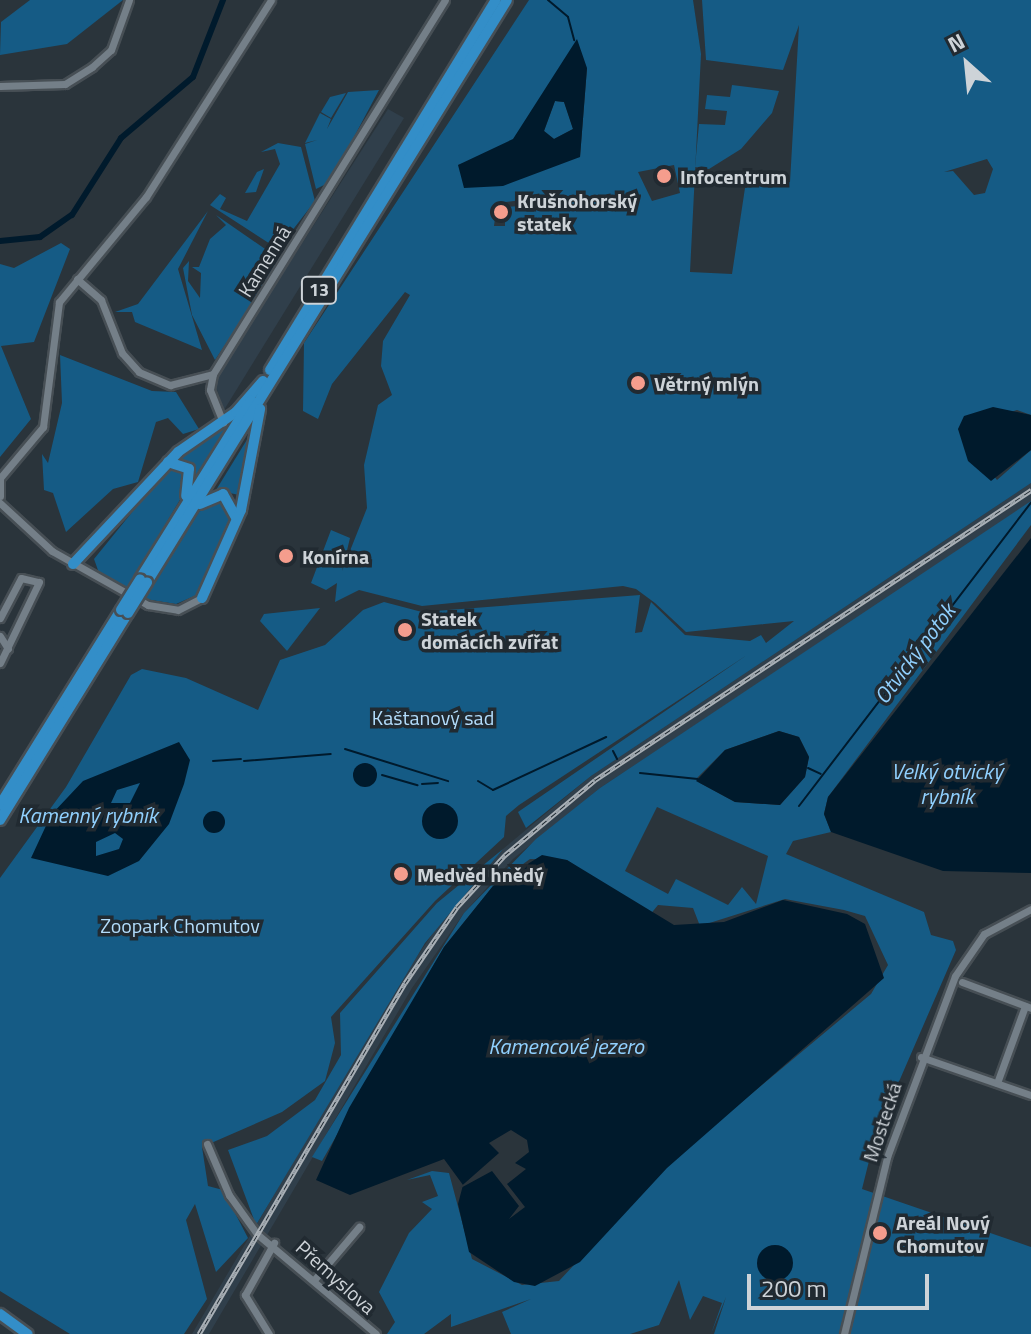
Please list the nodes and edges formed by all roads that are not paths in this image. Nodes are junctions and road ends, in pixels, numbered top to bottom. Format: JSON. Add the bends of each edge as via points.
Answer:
{"nodes":[{"id":1,"x":129,"y":0,"type":"edge"},
{"id":2,"x":271,"y":0,"type":"edge"},
{"id":3,"x":445,"y":0,"type":"edge"},
{"id":4,"x":496,"y":0,"type":"edge"},
{"id":5,"x":507,"y":0,"type":"edge"},
{"id":6,"x":0,"y":86,"type":"edge"},
{"id":7,"x":77,"y":279,"type":"junction"},
{"id":8,"x":213,"y":374,"type":"junction"},
{"id":9,"x":266,"y":382,"type":"junction"},
{"id":10,"x":223,"y":423,"type":"junction"},
{"id":11,"x":168,"y":462,"type":"junction"},
{"id":12,"x":0,"y":478,"type":"edge"},
{"id":13,"x":0,"y":496,"type":"edge"},
{"id":14,"x":0,"y":503,"type":"edge"},
{"id":15,"x":189,"y":515,"type":"junction"},
{"id":16,"x":175,"y":524,"type":"junction"},
{"id":17,"x":234,"y":527,"type":"junction"},
{"id":18,"x":73,"y":564,"type":"junction"},
{"id":19,"x":144,"y":581,"type":"junction"},
{"id":20,"x":202,"y":598,"type":"joint"},
{"id":21,"x":125,"y":612,"type":"junction"},
{"id":22,"x":0,"y":618,"type":"edge"},
{"id":23,"x":0,"y":636,"type":"edge"},
{"id":24,"x":8,"y":649,"type":"junction"},
{"id":25,"x":0,"y":663,"type":"edge"},
{"id":26,"x":0,"y":805,"type":"edge"},
{"id":27,"x":0,"y":820,"type":"edge"},
{"id":28,"x":1031,"y":909,"type":"edge"},
{"id":29,"x":962,"y":982,"type":"dead end"},
{"id":30,"x":1028,"y":1007,"type":"edge"},
{"id":31,"x":921,"y":1057,"type":"junction"},
{"id":32,"x":997,"y":1083,"type":"junction"},
{"id":33,"x":1031,"y":1095,"type":"edge"},
{"id":34,"x":207,"y":1144,"type":"dead end"},
{"id":35,"x":359,"y":1227,"type":"dead end"},
{"id":36,"x":274,"y":1243,"type":"junction"},
{"id":37,"x":314,"y":1280,"type":"junction"},
{"id":38,"x":0,"y":1314,"type":"edge"},
{"id":39,"x":28,"y":1334,"type":"edge"},
{"id":40,"x":269,"y":1334,"type":"edge"},
{"id":41,"x":376,"y":1334,"type":"edge"},
{"id":42,"x":844,"y":1334,"type":"edge"}],
"edges":[{"from":1,"to":6,"type":"street","via":[[114,43],[65,84]]},
{"from":2,"to":7,"type":"street","via":[[146,197]]},
{"from":3,"to":8,"type":"street","name":"Kamenná"},
{"from":4,"to":9,"type":"highway","number":"13"},
{"from":5,"to":9,"type":"highway","number":"13"},
{"from":7,"to":8,"type":"street","via":[[101,300],[122,353],[139,372],[170,385]]},
{"from":7,"to":12,"type":"street","via":[[54,316],[43,427]]},
{"from":8,"to":10,"type":"street","via":[[210,390]]},
{"from":9,"to":10,"type":"highway"},
{"from":9,"to":15,"type":"highway","number":"13"},
{"from":9,"to":16,"type":"highway","number":"13"},
{"from":9,"to":17,"type":"highway"},
{"from":10,"to":11,"type":"highway"},
{"from":11,"to":16,"type":"highway","via":[[189,469],[191,484]]},
{"from":11,"to":18,"type":"highway"},
{"from":12,"to":13,"type":"street"},
{"from":14,"to":18,"type":"street"},
{"from":15,"to":17,"type":"highway","via":[[209,496],[223,494],[236,505]]},
{"from":15,"to":19,"type":"highway","number":"13"},
{"from":16,"to":19,"type":"highway","number":"13"},
{"from":17,"to":20,"type":"highway"},
{"from":18,"to":20,"type":"street","via":[[159,608],[178,610]]},
{"from":19,"to":21,"type":"highway","number":"13","bridge":true},
{"from":21,"to":26,"type":"highway","number":"13"},
{"from":21,"to":27,"type":"highway","number":"13"},
{"from":22,"to":24,"type":"street","via":[[21,578],[39,582]]},
{"from":23,"to":24,"type":"street"},
{"from":24,"to":25,"type":"street"},
{"from":28,"to":31,"type":"street","name":"Mostecká","via":[[984,934],[955,976]]},
{"from":29,"to":30,"type":"street"},
{"from":30,"to":32,"type":"street"},
{"from":31,"to":32,"type":"street"},
{"from":31,"to":42,"type":"street","name":"Mostecká","via":[[879,1184]]},
{"from":32,"to":33,"type":"street"},
{"from":34,"to":36,"type":"street","name":"Přemyslova","via":[[229,1195],[257,1234]]},
{"from":35,"to":37,"type":"street"},
{"from":36,"to":37,"type":"street","name":"Přemyslova"},
{"from":36,"to":40,"type":"street","via":[[245,1295]]},
{"from":37,"to":41,"type":"street","name":"Přemyslova"},
{"from":38,"to":39,"type":"highway"}]}
